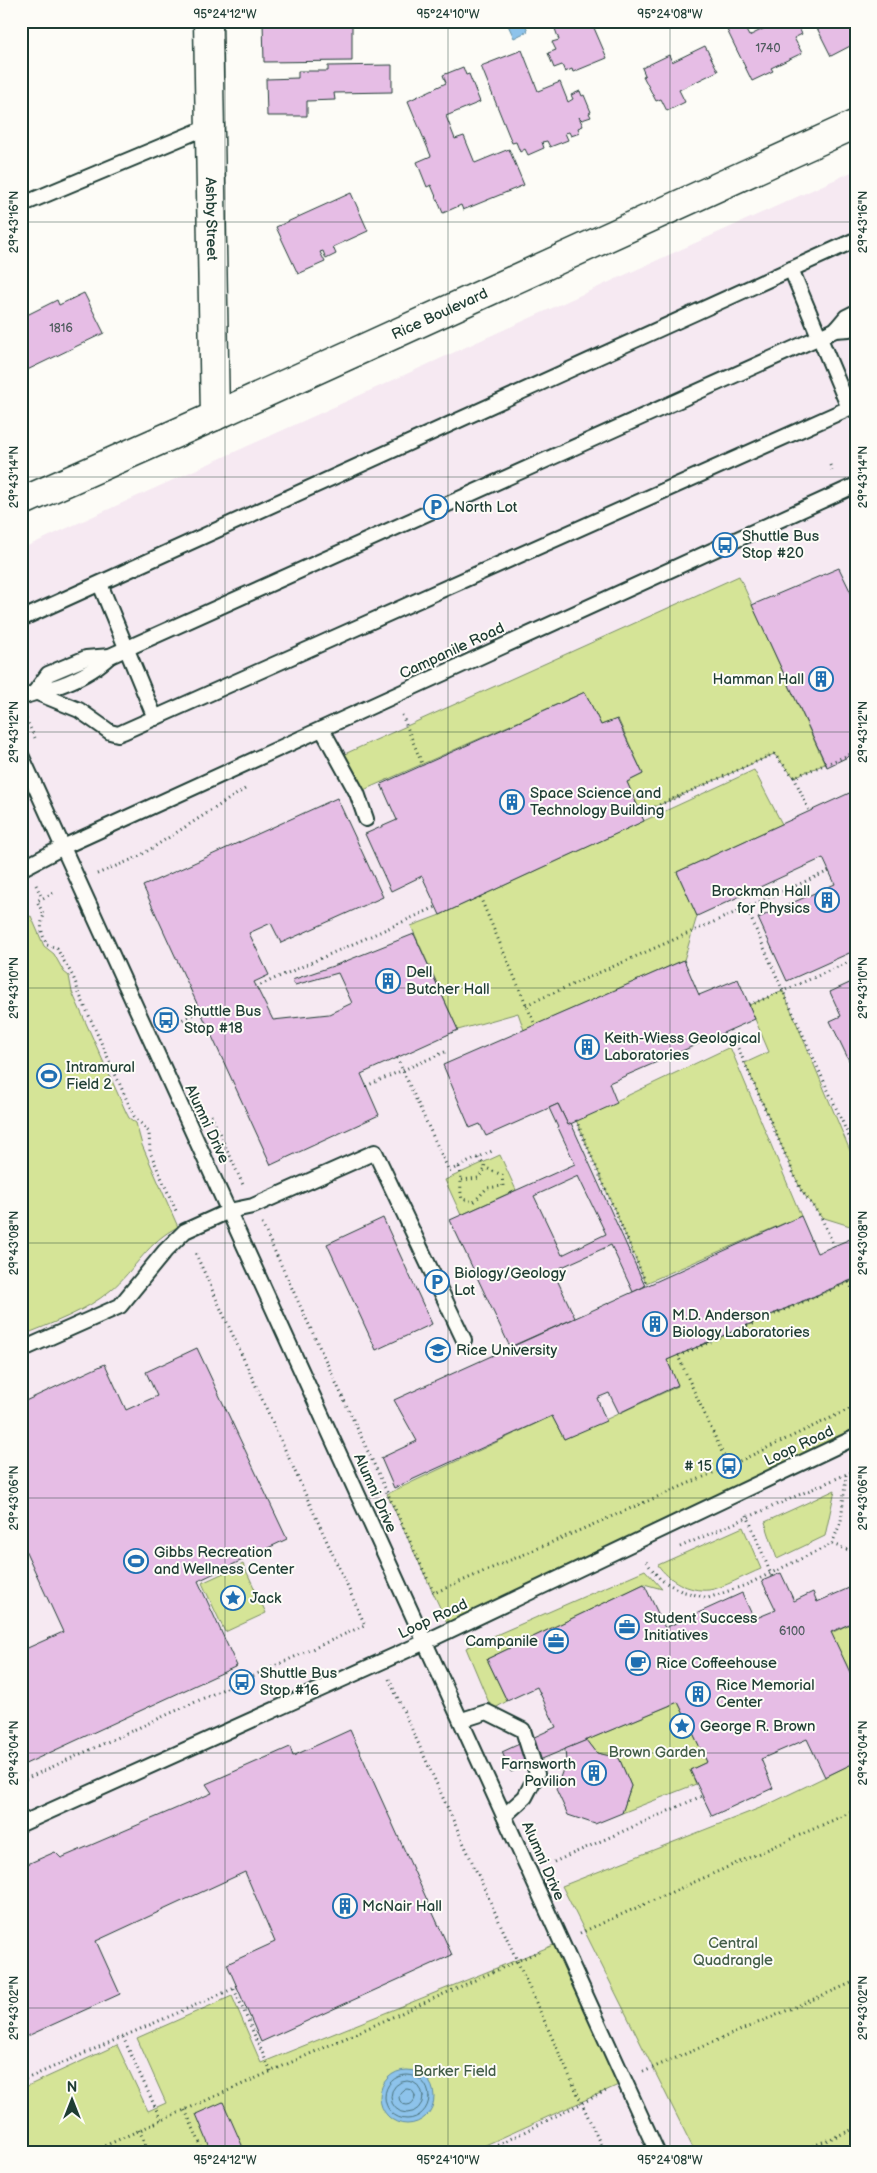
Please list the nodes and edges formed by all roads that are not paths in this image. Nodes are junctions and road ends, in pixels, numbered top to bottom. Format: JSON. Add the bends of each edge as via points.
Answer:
{"nodes":[{"id":1,"x":208,"y":21,"type":"edge"},
{"id":2,"x":856,"y":124,"type":"edge"},
{"id":3,"x":210,"y":126,"type":"junction"},
{"id":4,"x":21,"y":205,"type":"edge"},
{"id":5,"x":853,"y":241,"type":"dead end"},
{"id":6,"x":791,"y":269,"type":"junction"},
{"id":7,"x":856,"y":312,"type":"edge"},
{"id":8,"x":856,"y":326,"type":"edge"},
{"id":9,"x":836,"y":330,"type":"junction"},
{"id":10,"x":820,"y":337,"type":"junction"},
{"id":11,"x":853,"y":406,"type":"edge"},
{"id":12,"x":215,"y":416,"type":"junction"},
{"id":13,"x":856,"y":485,"type":"edge"},
{"id":14,"x":21,"y":502,"type":"edge"},
{"id":15,"x":100,"y":584,"type":"junction"},
{"id":16,"x":21,"y":619,"type":"edge"},
{"id":17,"x":126,"y":649,"type":"junction"},
{"id":18,"x":35,"y":692,"type":"junction"},
{"id":19,"x":21,"y":698,"type":"edge"},
{"id":20,"x":155,"y":718,"type":"junction"},
{"id":21,"x":322,"y":729,"type":"junction"},
{"id":22,"x":21,"y":755,"type":"edge"},
{"id":23,"x":366,"y":819,"type":"dead end"},
{"id":24,"x":63,"y":847,"type":"junction"},
{"id":25,"x":21,"y":868,"type":"edge"},
{"id":26,"x":229,"y":1211,"type":"junction"},
{"id":27,"x":464,"y":1340,"type":"dead end"},
{"id":28,"x":21,"y":1350,"type":"edge"},
{"id":29,"x":856,"y":1437,"type":"edge"},
{"id":30,"x":425,"y":1642,"type":"junction"},
{"id":31,"x":462,"y":1720,"type":"junction"},
{"id":32,"x":504,"y":1816,"type":"junction"},
{"id":33,"x":21,"y":1824,"type":"edge"},
{"id":34,"x":657,"y":2152,"type":"edge"}],
"edges":[{"from":1,"to":3,"type":"main road","name":"Ashby Street"},
{"from":2,"to":12,"type":"main road","name":"Rice Boulevard"},
{"from":3,"to":4,"type":"lane"},
{"from":3,"to":12,"type":"main road","name":"Ashby Street"},
{"from":5,"to":6,"type":"lane"},
{"from":6,"to":10,"type":"lane"},
{"from":6,"to":15,"type":"lane"},
{"from":7,"to":9,"type":"lane","via":[[846,317]]},
{"from":8,"to":9,"type":"lane"},
{"from":9,"to":10,"type":"lane"},
{"from":10,"to":11,"type":"lane"},
{"from":10,"to":17,"type":"lane"},
{"from":11,"to":20,"type":"lane"},
{"from":12,"to":14,"type":"main road","name":"Rice Boulevard"},
{"from":13,"to":21,"type":"lane","name":"Campanile Road"},
{"from":15,"to":16,"type":"lane"},
{"from":15,"to":17,"type":"lane"},
{"from":17,"to":18,"type":"lane","via":[[110,656],[98,668]]},
{"from":17,"to":20,"type":"lane"},
{"from":18,"to":19,"type":"lane"},
{"from":18,"to":20,"type":"lane","via":[[79,710],[118,734]]},
{"from":21,"to":23,"type":"lane","via":[[357,793]]},
{"from":21,"to":24,"type":"lane","name":"Campanile Road"},
{"from":22,"to":24,"type":"lane","name":"Alumni Drive"},
{"from":24,"to":25,"type":"lane","name":"Campanile Road"},
{"from":24,"to":26,"type":"lane","name":"Alumni Drive"},
{"from":26,"to":27,"type":"lane","via":[[253,1206],[375,1152]]},
{"from":26,"to":28,"type":"lane","via":[[185,1231],[120,1306]]},
{"from":26,"to":30,"type":"lane","name":"Alumni Drive"},
{"from":29,"to":30,"type":"lane","name":"Loop Road"},
{"from":30,"to":31,"type":"lane","name":"Alumni Drive"},
{"from":30,"to":33,"type":"lane","name":"Loop Road"},
{"from":31,"to":32,"type":"lane","name":"Alumni Drive"},
{"from":31,"to":32,"type":"lane","via":[[487,1712],[523,1730],[537,1774],[525,1797]]},
{"from":32,"to":34,"type":"lane","name":"Alumni Drive"}]}
